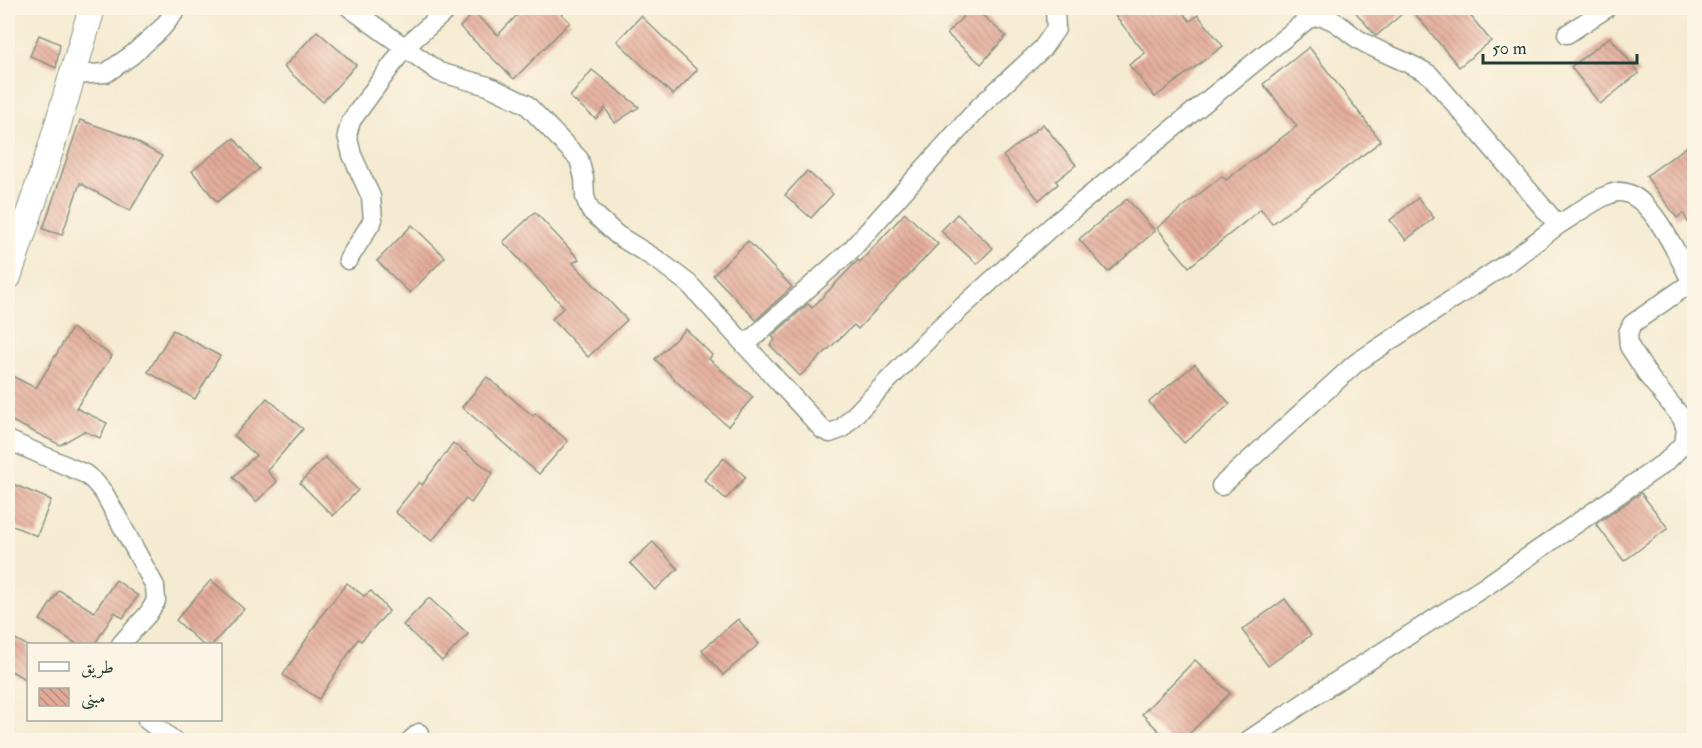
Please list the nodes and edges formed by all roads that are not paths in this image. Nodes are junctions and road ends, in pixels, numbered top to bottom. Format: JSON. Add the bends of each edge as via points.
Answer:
{"nodes":[{"id":1,"x":92,"y":8,"type":"edge"},
{"id":2,"x":178,"y":8,"type":"edge"},
{"id":3,"x":350,"y":8,"type":"edge"},
{"id":4,"x":449,"y":8,"type":"edge"},
{"id":5,"x":1053,"y":8,"type":"edge"},
{"id":6,"x":1606,"y":8,"type":"edge"},
{"id":7,"x":1567,"y":34,"type":"dead end"},
{"id":8,"x":405,"y":47,"type":"junction"},
{"id":9,"x":73,"y":75,"type":"junction"},
{"id":10,"x":1558,"y":225,"type":"junction"},
{"id":11,"x":348,"y":260,"type":"dead end"},
{"id":12,"x":8,"y":277,"type":"edge"},
{"id":13,"x":1693,"y":284,"type":"edge"},
{"id":14,"x":744,"y":345,"type":"junction"},
{"id":15,"x":8,"y":440,"type":"edge"},
{"id":16,"x":1221,"y":486,"type":"dead end"},
{"id":17,"x":123,"y":643,"type":"edge"},
{"id":18,"x":148,"y":721,"type":"edge"},
{"id":19,"x":174,"y":741,"type":"edge"},
{"id":20,"x":1249,"y":741,"type":"edge"}],
"edges":[{"from":1,"to":9,"type":"street"},
{"from":2,"to":9,"type":"street","via":[[162,28],[106,73]]},
{"from":3,"to":8,"type":"street"},
{"from":4,"to":8,"type":"street"},
{"from":5,"to":14,"type":"street","via":[[1056,29],[1042,49],[980,106],[851,250]]},
{"from":6,"to":7,"type":"street"},
{"from":8,"to":11,"type":"street","via":[[351,121],[347,135],[351,154],[371,197],[373,220]]},
{"from":8,"to":14,"type":"street","via":[[439,72],[488,86],[526,104],[579,159],[590,210],[617,235],[689,284]]},
{"from":9,"to":12,"type":"street"},
{"from":10,"to":13,"type":"street","via":[[1612,193],[1627,192],[1640,199],[1664,229]]},
{"from":10,"to":14,"type":"street","via":[[1430,75],[1379,51],[1321,16],[1308,19],[1051,227],[939,328],[841,429],[830,433],[823,430]]},
{"from":10,"to":16,"type":"street","via":[[1356,363]]},
{"from":13,"to":20,"type":"street","via":[[1632,324],[1628,333],[1629,346],[1682,418],[1686,430],[1684,443],[1667,461],[1486,586]]},
{"from":15,"to":17,"type":"street","via":[[85,474],[104,493],[155,586],[156,601]]},
{"from":18,"to":19,"type":"street"}]}
